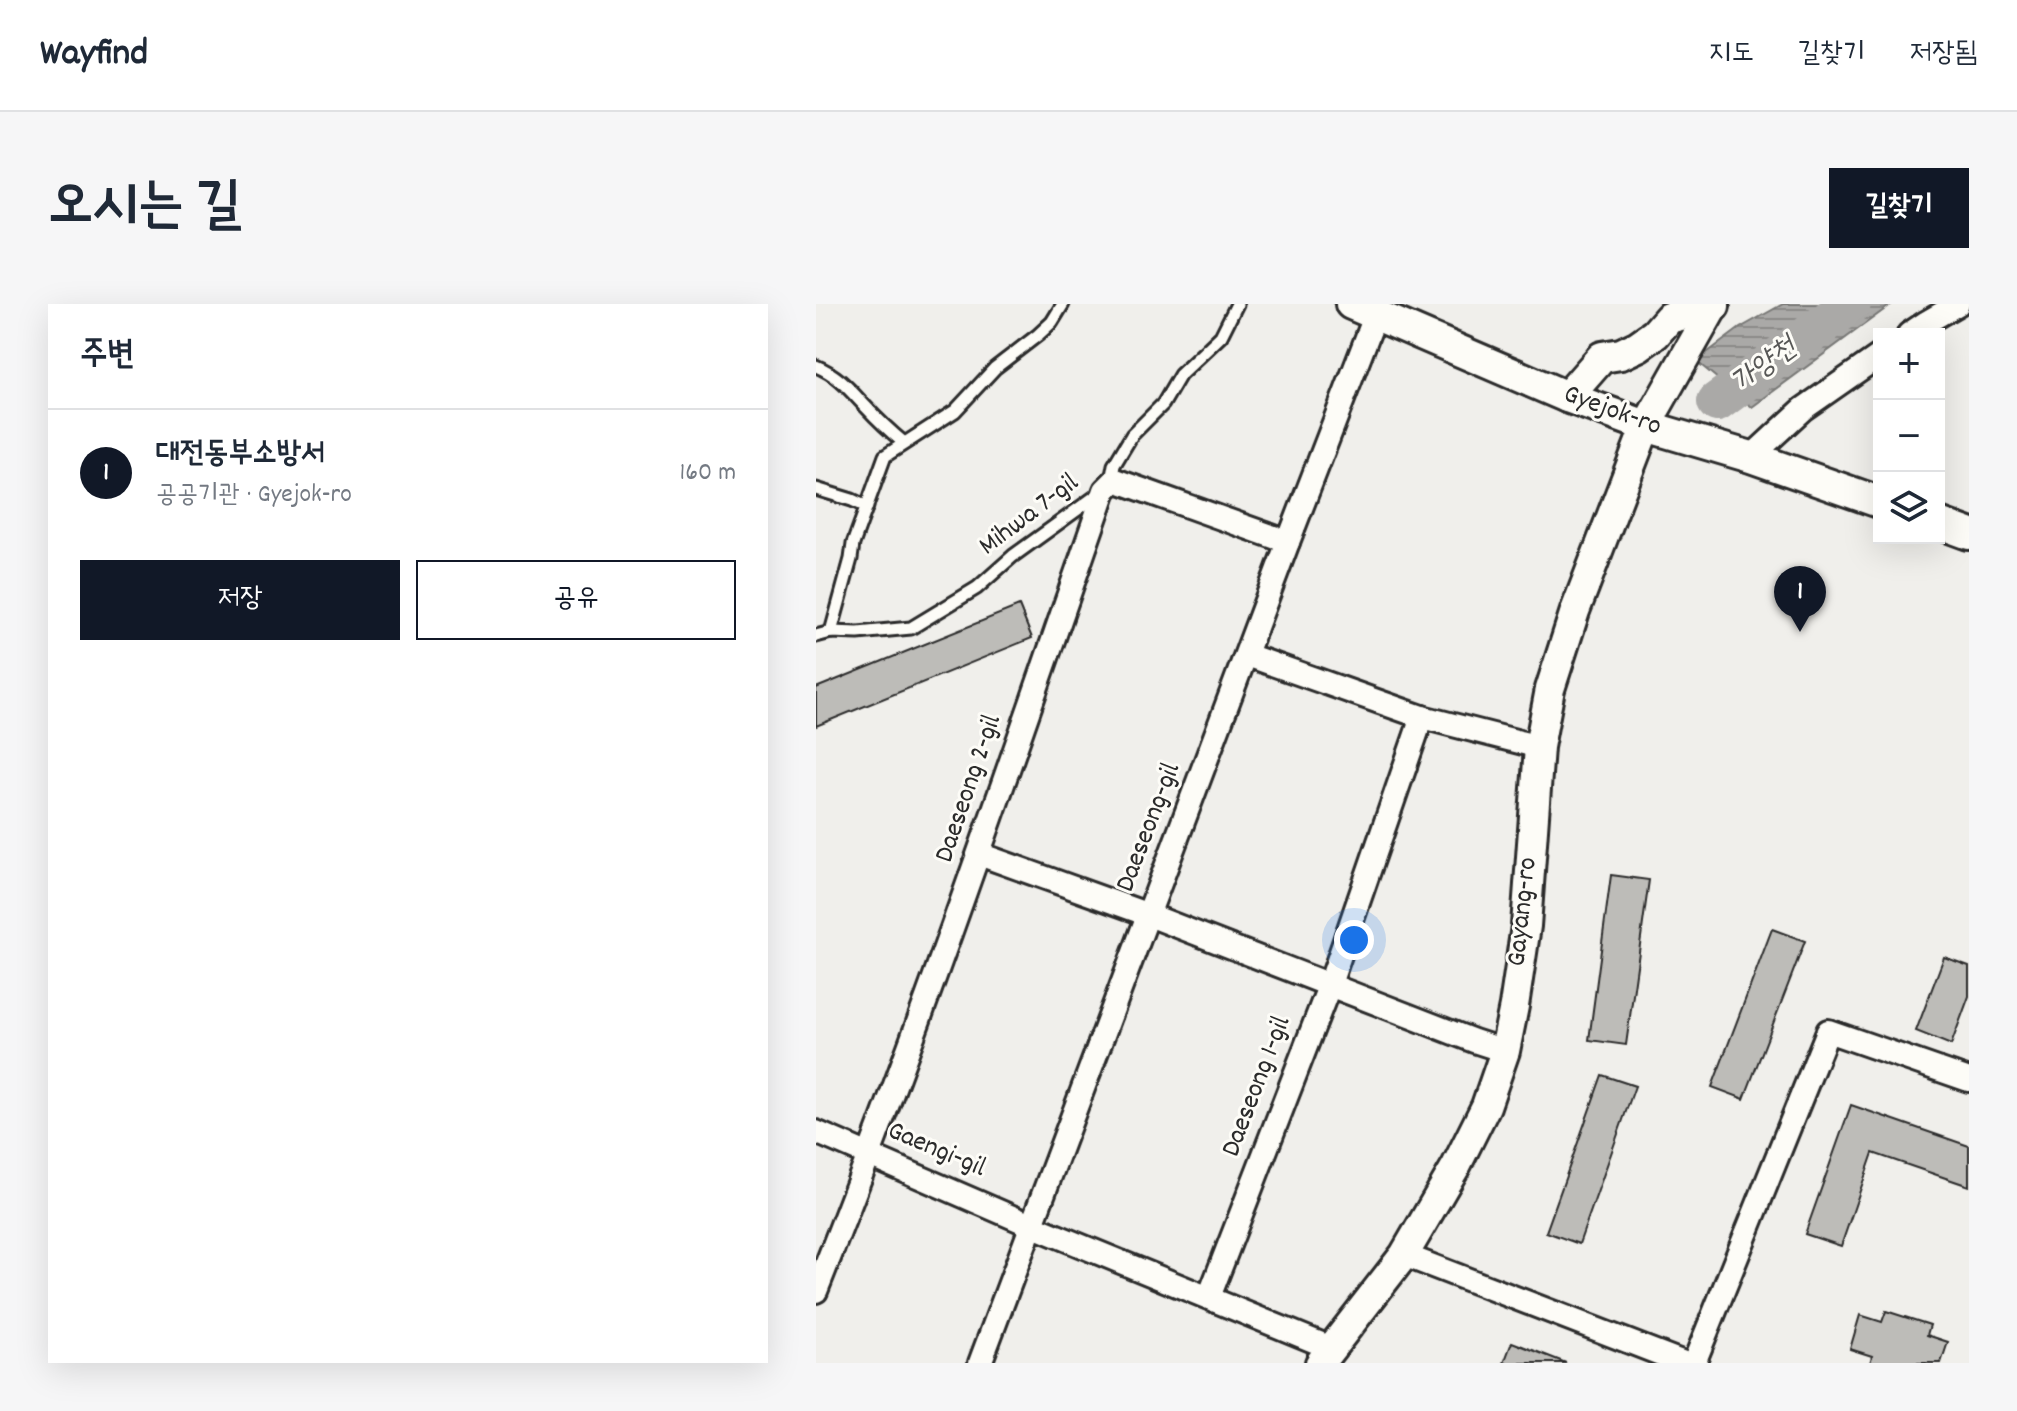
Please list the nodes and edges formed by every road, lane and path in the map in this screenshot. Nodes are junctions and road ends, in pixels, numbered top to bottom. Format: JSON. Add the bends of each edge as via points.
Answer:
{"nodes":[{"id":1,"x":1063,"y":304,"type":"edge"},
{"id":2,"x":1237,"y":304,"type":"edge"},
{"id":3,"x":1958,"y":304,"type":"edge"},
{"id":4,"x":1715,"y":305,"type":"edge"},
{"id":5,"x":1364,"y":309,"type":"edge"},
{"id":6,"x":1919,"y":328,"type":"edge"},
{"id":7,"x":1873,"y":360,"type":"edge"},
{"id":8,"x":816,"y":367,"type":"edge"},
{"id":9,"x":1567,"y":397,"type":"junction"},
{"id":10,"x":1646,"y":426,"type":"junction"},
{"id":11,"x":904,"y":443,"type":"junction"},
{"id":12,"x":1751,"y":457,"type":"junction"},
{"id":13,"x":1110,"y":486,"type":"junction"},
{"id":14,"x":816,"y":489,"type":"edge"},
{"id":15,"x":1873,"y":500,"type":"edge"},
{"id":16,"x":867,"y":507,"type":"junction"},
{"id":17,"x":1945,"y":525,"type":"edge"},
{"id":18,"x":1969,"y":534,"type":"edge"},
{"id":19,"x":1288,"y":542,"type":"junction"},
{"id":20,"x":831,"y":632,"type":"junction"},
{"id":21,"x":816,"y":636,"type":"edge"},
{"id":22,"x":1247,"y":655,"type":"junction"},
{"id":23,"x":1422,"y":717,"type":"junction"},
{"id":24,"x":1539,"y":747,"type":"junction"},
{"id":25,"x":979,"y":854,"type":"junction"},
{"id":26,"x":1149,"y":915,"type":"junction"},
{"id":27,"x":1330,"y":984,"type":"junction"},
{"id":28,"x":1505,"y":1051,"type":"junction"},
{"id":29,"x":1969,"y":1080,"type":"edge"},
{"id":30,"x":816,"y":1132,"type":"edge"},
{"id":31,"x":870,"y":1155,"type":"junction"},
{"id":32,"x":1033,"y":1226,"type":"junction"},
{"id":33,"x":1404,"y":1255,"type":"junction"},
{"id":34,"x":816,"y":1291,"type":"edge"},
{"id":35,"x":1209,"y":1297,"type":"junction"},
{"id":36,"x":1326,"y":1356,"type":"edge"},
{"id":37,"x":980,"y":1363,"type":"edge"},
{"id":38,"x":1684,"y":1363,"type":"edge"},
{"id":39,"x":1694,"y":1363,"type":"edge"}],
"edges":[{"from":1,"to":11,"type":"lane","via":[[1052,322],[995,368],[955,411]]},
{"from":2,"to":13,"type":"lane","name":"Mihwa 7-gil","via":[[1221,336],[1180,375],[1163,404],[1132,435],[1114,465]]},
{"from":3,"to":6,"type":"street"},
{"from":4,"to":9,"type":"main road","via":[[1669,318],[1638,346],[1602,357]]},
{"from":4,"to":10,"type":"street","name":"Gayang-ro"},
{"from":5,"to":9,"type":"main road","name":"Gyejok-ro"},
{"from":5,"to":19,"type":"street","name":"Daeseong-gil"},
{"from":7,"to":12,"type":"street","via":[[1803,409]]},
{"from":8,"to":11,"type":"lane","via":[[847,385]]},
{"from":9,"to":10,"type":"main road","name":"Gyejok-ro"},
{"from":10,"to":12,"type":"main road","name":"Gyejok-ro"},
{"from":10,"to":24,"type":"street","name":"Gayang-ro","via":[[1575,611],[1550,689]]},
{"from":11,"to":16,"type":"lane","via":[[885,456]]},
{"from":12,"to":15,"type":"main road","name":"Gyejok-ro"},
{"from":13,"to":19,"type":"street","via":[[1115,480]]},
{"from":13,"to":20,"type":"lane","name":"Mihwa 7-gil","via":[[977,588],[911,628]]},
{"from":13,"to":25,"type":"street","name":"Daeseong 2-gil"},
{"from":14,"to":16,"type":"lane"},
{"from":16,"to":20,"type":"lane"},
{"from":17,"to":18,"type":"main road"},
{"from":19,"to":22,"type":"street","name":"Daeseong-gil"},
{"from":20,"to":21,"type":"lane","name":"Mihwa 7-gil"},
{"from":22,"to":23,"type":"street"},
{"from":22,"to":26,"type":"street","name":"Daeseong-gil"},
{"from":23,"to":24,"type":"street"},
{"from":23,"to":27,"type":"street","name":"Daeseong 1-gil"},
{"from":24,"to":28,"type":"street","name":"Gayang-ro","via":[[1526,926]]},
{"from":25,"to":26,"type":"street"},
{"from":25,"to":31,"type":"street","name":"Daeseong 2-gil"},
{"from":26,"to":27,"type":"street"},
{"from":26,"to":32,"type":"street","name":"Daeseong-gil"},
{"from":27,"to":28,"type":"street"},
{"from":27,"to":35,"type":"street","name":"Daeseong 1-gil"},
{"from":28,"to":33,"type":"street","name":"Gayang-ro","via":[[1486,1106]]},
{"from":29,"to":39,"type":"street","via":[[1828,1031]]},
{"from":30,"to":31,"type":"street","name":"Gaengi-gil"},
{"from":31,"to":32,"type":"street","name":"Gaengi-gil"},
{"from":31,"to":34,"type":"street","name":"Daeseong 2-gil"},
{"from":32,"to":35,"type":"street"},
{"from":32,"to":37,"type":"street","name":"Daeseong-gil"},
{"from":33,"to":36,"type":"street","name":"Gayang-ro"},
{"from":33,"to":38,"type":"street"},
{"from":35,"to":36,"type":"street"}]}
